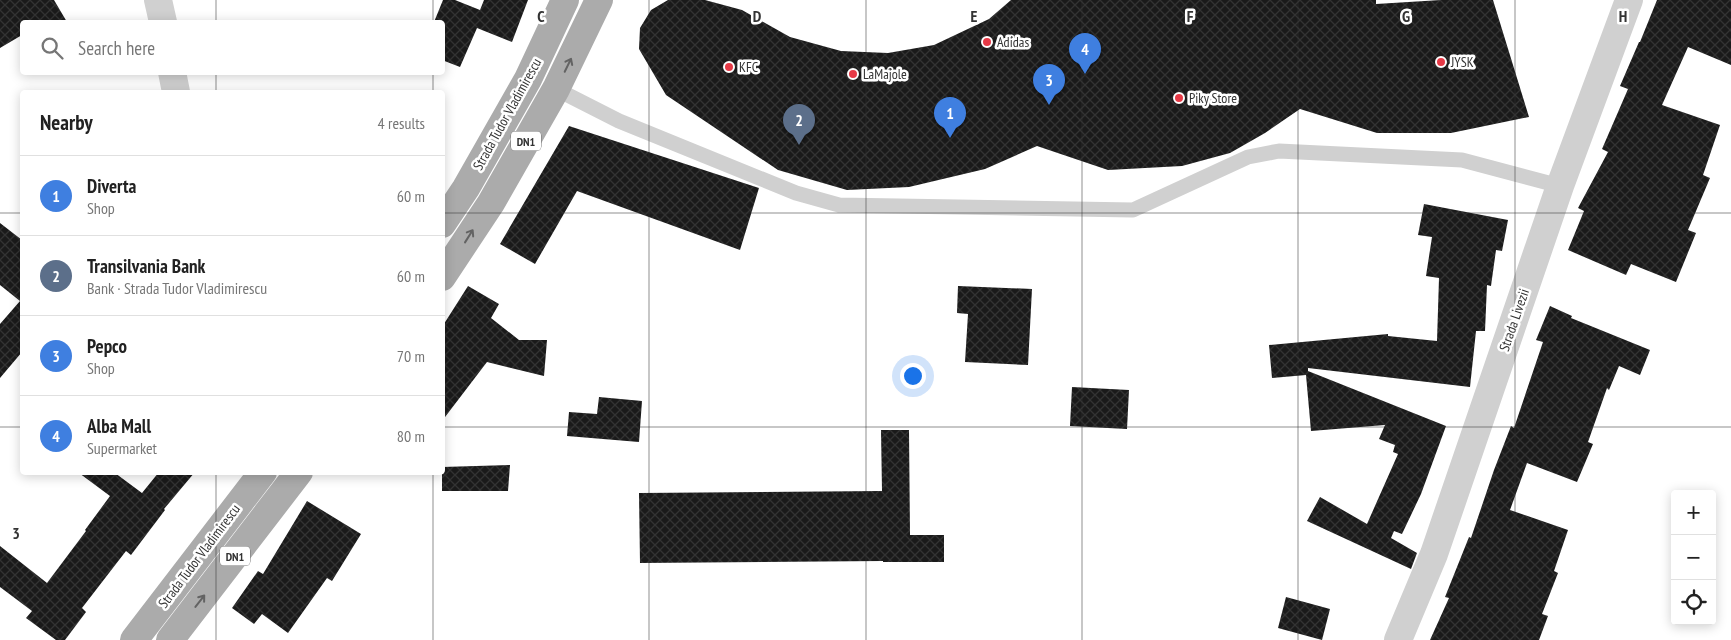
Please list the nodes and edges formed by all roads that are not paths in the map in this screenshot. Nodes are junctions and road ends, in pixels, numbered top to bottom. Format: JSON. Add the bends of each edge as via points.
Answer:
{"nodes":[{"id":1,"x":158,"y":0,"type":"edge"},
{"id":2,"x":565,"y":0,"type":"edge"},
{"id":3,"x":598,"y":0,"type":"edge"},
{"id":4,"x":1629,"y":0,"type":"edge"},
{"id":5,"x":163,"y":20,"type":"edge"},
{"id":6,"x":173,"y":75,"type":"edge"},
{"id":7,"x":556,"y":89,"type":"junction"},
{"id":8,"x":176,"y":90,"type":"edge"},
{"id":9,"x":1560,"y":186,"type":"junction"},
{"id":10,"x":445,"y":220,"type":"edge"},
{"id":11,"x":445,"y":272,"type":"edge"},
{"id":12,"x":261,"y":475,"type":"edge"},
{"id":13,"x":298,"y":475,"type":"edge"},
{"id":14,"x":134,"y":640,"type":"edge"},
{"id":15,"x":170,"y":640,"type":"edge"},
{"id":16,"x":1398,"y":640,"type":"edge"}],
"edges":[{"from":1,"to":5,"type":"street"},
{"from":2,"to":10,"type":"main road","name":"Strada Tudor Vladimirescu","number":"DN1","via":[[528,79]]},
{"from":7,"to":3,"type":"main road","name":"Strada Tudor Vladimirescu","number":"DN1","one_way":true},
{"from":4,"to":9,"type":"street","name":"Strada Livezii"},
{"from":6,"to":8,"type":"street"},
{"from":7,"to":9,"type":"lane","via":[[645,132],[796,193],[839,205],[1133,210],[1248,157],[1279,151],[1462,160]]},
{"from":11,"to":7,"type":"main road","name":"Strada Tudor Vladimirescu","number":"DN1","one_way":true,"via":[[490,203]]},
{"from":9,"to":16,"type":"street","name":"Strada Livezii","via":[[1434,554]]},
{"from":12,"to":14,"type":"main road","name":"Strada Tudor Vladimirescu","number":"DN1"},
{"from":15,"to":13,"type":"main road","name":"Strada Tudor Vladimirescu","number":"DN1","one_way":true}]}
